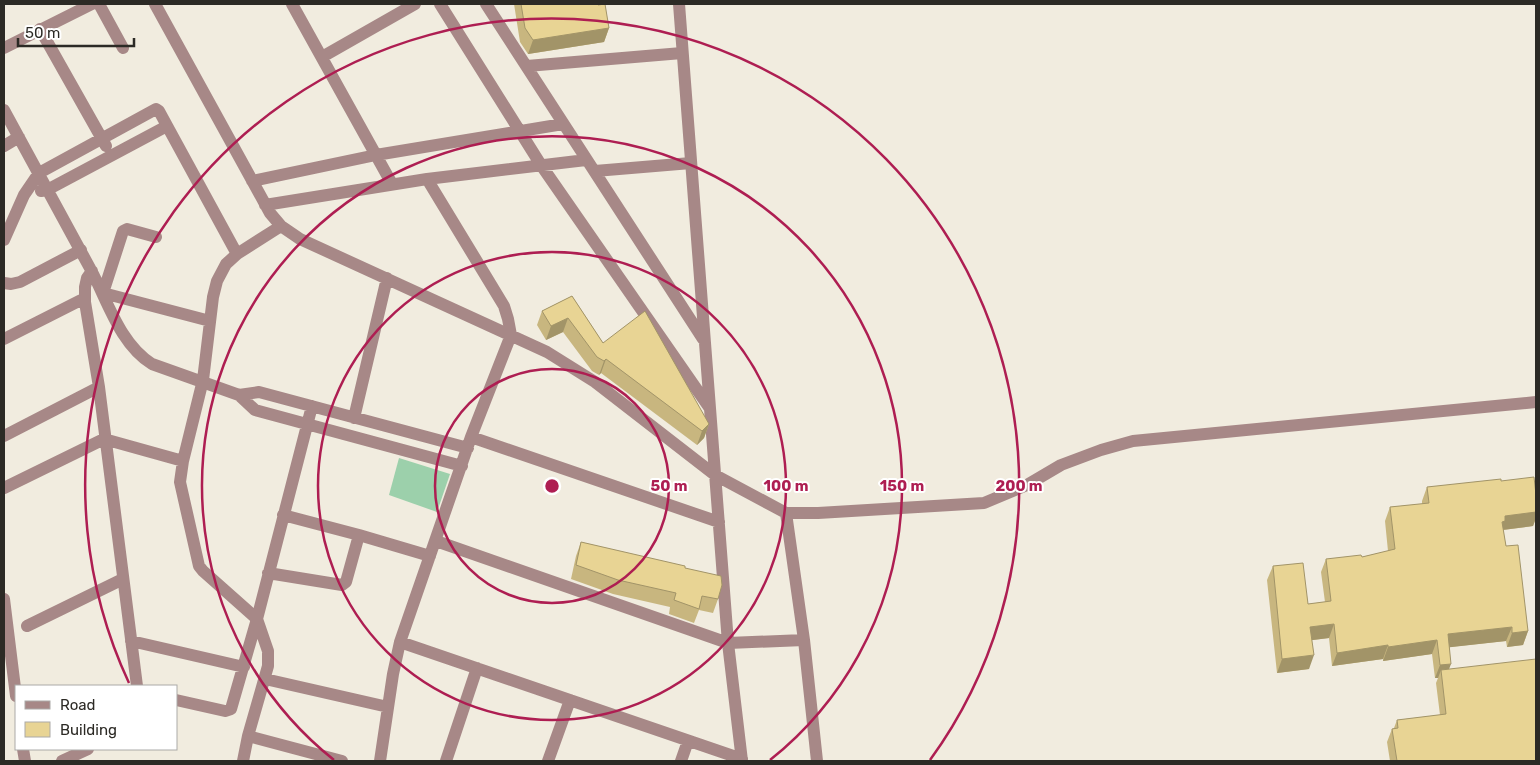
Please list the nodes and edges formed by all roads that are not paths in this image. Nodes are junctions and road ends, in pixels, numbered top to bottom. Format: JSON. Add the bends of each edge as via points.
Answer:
{"nodes":[{"id":1,"x":92,"y":4,"type":"edge"},
{"id":2,"x":99,"y":4,"type":"edge"},
{"id":3,"x":155,"y":4,"type":"edge"},
{"id":4,"x":292,"y":4,"type":"edge"},
{"id":5,"x":415,"y":4,"type":"edge"},
{"id":6,"x":440,"y":4,"type":"edge"},
{"id":7,"x":486,"y":4,"type":"edge"},
{"id":8,"x":679,"y":4,"type":"edge"},
{"id":9,"x":40,"y":29,"type":"junction"},
{"id":10,"x":4,"y":48,"type":"edge"},
{"id":11,"x":124,"y":48,"type":"dead end"},
{"id":12,"x":682,"y":53,"type":"junction"},
{"id":13,"x":322,"y":57,"type":"junction"},
{"id":14,"x":527,"y":66,"type":"junction"},
{"id":15,"x":4,"y":110,"type":"edge"},
{"id":16,"x":563,"y":124,"type":"junction"},
{"id":17,"x":166,"y":126,"type":"junction"},
{"id":18,"x":519,"y":131,"type":"junction"},
{"id":19,"x":19,"y":137,"type":"junction"},
{"id":20,"x":102,"y":139,"type":"junction"},
{"id":21,"x":4,"y":146,"type":"edge"},
{"id":22,"x":112,"y":155,"type":"junction"},
{"id":23,"x":376,"y":155,"type":"junction"},
{"id":24,"x":586,"y":160,"type":"junction"},
{"id":25,"x":691,"y":163,"type":"junction"},
{"id":26,"x":541,"y":164,"type":"junction"},
{"id":27,"x":594,"y":171,"type":"junction"},
{"id":28,"x":38,"y":174,"type":"junction"},
{"id":29,"x":427,"y":178,"type":"junction"},
{"id":30,"x":252,"y":180,"type":"junction"},
{"id":31,"x":392,"y":184,"type":"junction"},
{"id":32,"x":47,"y":190,"type":"junction"},
{"id":33,"x":24,"y":195,"type":"junction"},
{"id":34,"x":265,"y":205,"type":"junction"},
{"id":35,"x":281,"y":226,"type":"junction"},
{"id":36,"x":156,"y":237,"type":"dead end"},
{"id":37,"x":4,"y":240,"type":"edge"},
{"id":38,"x":80,"y":250,"type":"junction"},
{"id":39,"x":237,"y":254,"type":"junction"},
{"id":40,"x":92,"y":271,"type":"junction"},
{"id":41,"x":387,"y":278,"type":"junction"},
{"id":42,"x":4,"y":283,"type":"edge"},
{"id":43,"x":103,"y":292,"type":"junction"},
{"id":44,"x":85,"y":298,"type":"junction"},
{"id":45,"x":210,"y":321,"type":"junction"},
{"id":46,"x":511,"y":335,"type":"junction"},
{"id":47,"x":4,"y":339,"type":"edge"},
{"id":48,"x":705,"y":341,"type":"junction"},
{"id":49,"x":202,"y":380,"type":"junction"},
{"id":50,"x":99,"y":387,"type":"junction"},
{"id":51,"x":239,"y":395,"type":"junction"},
{"id":52,"x":1536,"y":402,"type":"edge"},
{"id":53,"x":312,"y":406,"type":"junction"},
{"id":54,"x":709,"y":407,"type":"junction"},
{"id":55,"x":354,"y":418,"type":"junction"},
{"id":56,"x":306,"y":424,"type":"junction"},
{"id":57,"x":395,"y":429,"type":"junction"},
{"id":58,"x":4,"y":436,"type":"edge"},
{"id":59,"x":104,"y":439,"type":"junction"},
{"id":60,"x":470,"y":443,"type":"junction"},
{"id":61,"x":389,"y":446,"type":"junction"},
{"id":62,"x":183,"y":461,"type":"junction"},
{"id":63,"x":462,"y":466,"type":"junction"},
{"id":64,"x":715,"y":475,"type":"junction"},
{"id":65,"x":4,"y":488,"type":"edge"},
{"id":66,"x":786,"y":513,"type":"junction"},
{"id":67,"x":283,"y":515,"type":"junction"},
{"id":68,"x":719,"y":522,"type":"junction"},
{"id":69,"x":359,"y":535,"type":"junction"},
{"id":70,"x":436,"y":541,"type":"junction"},
{"id":71,"x":430,"y":556,"type":"junction"},
{"id":72,"x":268,"y":573,"type":"junction"},
{"id":73,"x":123,"y":579,"type":"junction"},
{"id":74,"x":4,"y":599,"type":"edge"},
{"id":75,"x":257,"y":619,"type":"junction"},
{"id":76,"x":27,"y":626,"type":"dead end"},
{"id":77,"x":804,"y":640,"type":"junction"},
{"id":78,"x":131,"y":641,"type":"junction"},
{"id":79,"x":400,"y":642,"type":"junction"},
{"id":80,"x":728,"y":643,"type":"junction"},
{"id":81,"x":244,"y":667,"type":"junction"},
{"id":82,"x":478,"y":668,"type":"junction"},
{"id":83,"x":265,"y":679,"type":"junction"},
{"id":84,"x":137,"y":685,"type":"edge"},
{"id":85,"x":15,"y":688,"type":"edge"},
{"id":86,"x":178,"y":700,"type":"edge"},
{"id":87,"x":570,"y":700,"type":"junction"},
{"id":88,"x":388,"y":707,"type":"junction"},
{"id":89,"x":248,"y":736,"type":"junction"},
{"id":90,"x":688,"y":740,"type":"junction"},
{"id":91,"x":86,"y":750,"type":"edge"},
{"id":92,"x":742,"y":760,"type":"edge"},
{"id":93,"x":62,"y":761,"type":"edge"},
{"id":94,"x":243,"y":761,"type":"edge"},
{"id":95,"x":342,"y":761,"type":"edge"},
{"id":96,"x":380,"y":761,"type":"edge"},
{"id":97,"x":446,"y":761,"type":"edge"},
{"id":98,"x":548,"y":761,"type":"edge"},
{"id":99,"x":681,"y":761,"type":"edge"},
{"id":100,"x":817,"y":761,"type":"edge"}],
"edges":[{"from":1,"to":9,"type":"street"},
{"from":2,"to":11,"type":"street"},
{"from":3,"to":30,"type":"street"},
{"from":4,"to":13,"type":"street"},
{"from":5,"to":13,"type":"street"},
{"from":6,"to":18,"type":"street"},
{"from":7,"to":14,"type":"street"},
{"from":8,"to":12,"type":"street"},
{"from":9,"to":10,"type":"street"},
{"from":9,"to":20,"type":"street"},
{"from":12,"to":14,"type":"street"},
{"from":12,"to":25,"type":"street"},
{"from":13,"to":23,"type":"street"},
{"from":14,"to":16,"type":"street"},
{"from":15,"to":19,"type":"street"},
{"from":16,"to":18,"type":"street"},
{"from":16,"to":24,"type":"street"},
{"from":17,"to":20,"type":"street","via":[[156,109]]},
{"from":17,"to":22,"type":"street"},
{"from":17,"to":39,"type":"street"},
{"from":18,"to":23,"type":"street"},
{"from":18,"to":26,"type":"street"},
{"from":19,"to":21,"type":"street"},
{"from":19,"to":28,"type":"street"},
{"from":20,"to":22,"type":"street"},
{"from":20,"to":28,"type":"street"},
{"from":22,"to":32,"type":"street"},
{"from":23,"to":30,"type":"street"},
{"from":23,"to":31,"type":"street"},
{"from":24,"to":26,"type":"street"},
{"from":24,"to":27,"type":"street"},
{"from":25,"to":27,"type":"street"},
{"from":25,"to":48,"type":"street"},
{"from":26,"to":29,"type":"street"},
{"from":26,"to":54,"type":"street"},
{"from":27,"to":48,"type":"street"},
{"from":28,"to":32,"type":"street"},
{"from":28,"to":33,"type":"street"},
{"from":29,"to":31,"type":"street"},
{"from":29,"to":46,"type":"street","via":[[504,306]]},
{"from":30,"to":34,"type":"street"},
{"from":31,"to":34,"type":"street"},
{"from":32,"to":33,"type":"street"},
{"from":32,"to":38,"type":"street"},
{"from":33,"to":37,"type":"street"},
{"from":34,"to":35,"type":"street"},
{"from":35,"to":39,"type":"street"},
{"from":35,"to":41,"type":"street","via":[[300,239]]},
{"from":36,"to":43,"type":"street","via":[[127,229],[123,231]]},
{"from":38,"to":40,"type":"street"},
{"from":38,"to":42,"type":"street","via":[[20,282]]},
{"from":39,"to":45,"type":"street","via":[[226,264],[217,281]]},
{"from":40,"to":43,"type":"street"},
{"from":40,"to":44,"type":"street","via":[[87,278]]},
{"from":41,"to":46,"type":"street"},
{"from":41,"to":55,"type":"street"},
{"from":43,"to":45,"type":"street"},
{"from":43,"to":49,"type":"street","via":[[136,352],[152,364]]},
{"from":44,"to":47,"type":"street"},
{"from":44,"to":50,"type":"street"},
{"from":45,"to":49,"type":"street"},
{"from":46,"to":60,"type":"street"},
{"from":46,"to":64,"type":"street","via":[[547,352],[595,382]]},
{"from":48,"to":54,"type":"street"},
{"from":49,"to":51,"type":"street"},
{"from":49,"to":62,"type":"street"},
{"from":50,"to":58,"type":"street"},
{"from":50,"to":59,"type":"street"},
{"from":51,"to":53,"type":"street","via":[[259,392]]},
{"from":51,"to":56,"type":"street","via":[[255,410]]},
{"from":52,"to":66,"type":"street","via":[[1133,442],[1061,465],[984,504]]},
{"from":53,"to":55,"type":"street"},
{"from":53,"to":56,"type":"street"},
{"from":54,"to":64,"type":"street"},
{"from":55,"to":57,"type":"street"},
{"from":56,"to":61,"type":"street"},
{"from":56,"to":67,"type":"street"},
{"from":57,"to":60,"type":"street"},
{"from":57,"to":61,"type":"street"},
{"from":59,"to":62,"type":"street"},
{"from":59,"to":65,"type":"street"},
{"from":59,"to":73,"type":"street"},
{"from":60,"to":63,"type":"street"},
{"from":60,"to":68,"type":"street"},
{"from":61,"to":63,"type":"street"},
{"from":62,"to":75,"type":"street","via":[[181,490],[199,566]]},
{"from":63,"to":70,"type":"street"},
{"from":64,"to":66,"type":"street"},
{"from":64,"to":68,"type":"street"},
{"from":66,"to":77,"type":"street"},
{"from":67,"to":69,"type":"street"},
{"from":67,"to":72,"type":"street"},
{"from":68,"to":80,"type":"street"},
{"from":69,"to":71,"type":"street"},
{"from":69,"to":72,"type":"street","via":[[346,582],[342,585]]},
{"from":70,"to":71,"type":"street"},
{"from":70,"to":80,"type":"street"},
{"from":71,"to":79,"type":"street"},
{"from":72,"to":75,"type":"street"},
{"from":73,"to":76,"type":"street"},
{"from":73,"to":78,"type":"street"},
{"from":74,"to":85,"type":"street"},
{"from":75,"to":81,"type":"street"},
{"from":75,"to":83,"type":"street","via":[[268,651]]},
{"from":77,"to":80,"type":"street"},
{"from":77,"to":100,"type":"street"},
{"from":78,"to":81,"type":"street"},
{"from":78,"to":84,"type":"street"},
{"from":79,"to":82,"type":"street"},
{"from":79,"to":88,"type":"street"},
{"from":80,"to":92,"type":"street"},
{"from":81,"to":86,"type":"street","via":[[230,710]]},
{"from":82,"to":87,"type":"street"},
{"from":82,"to":97,"type":"street"},
{"from":83,"to":88,"type":"street"},
{"from":83,"to":89,"type":"street"},
{"from":87,"to":90,"type":"street"},
{"from":87,"to":98,"type":"street"},
{"from":88,"to":96,"type":"street"},
{"from":89,"to":94,"type":"street"},
{"from":89,"to":95,"type":"street"},
{"from":90,"to":92,"type":"street"},
{"from":90,"to":99,"type":"street"},
{"from":91,"to":93,"type":"street"}]}
